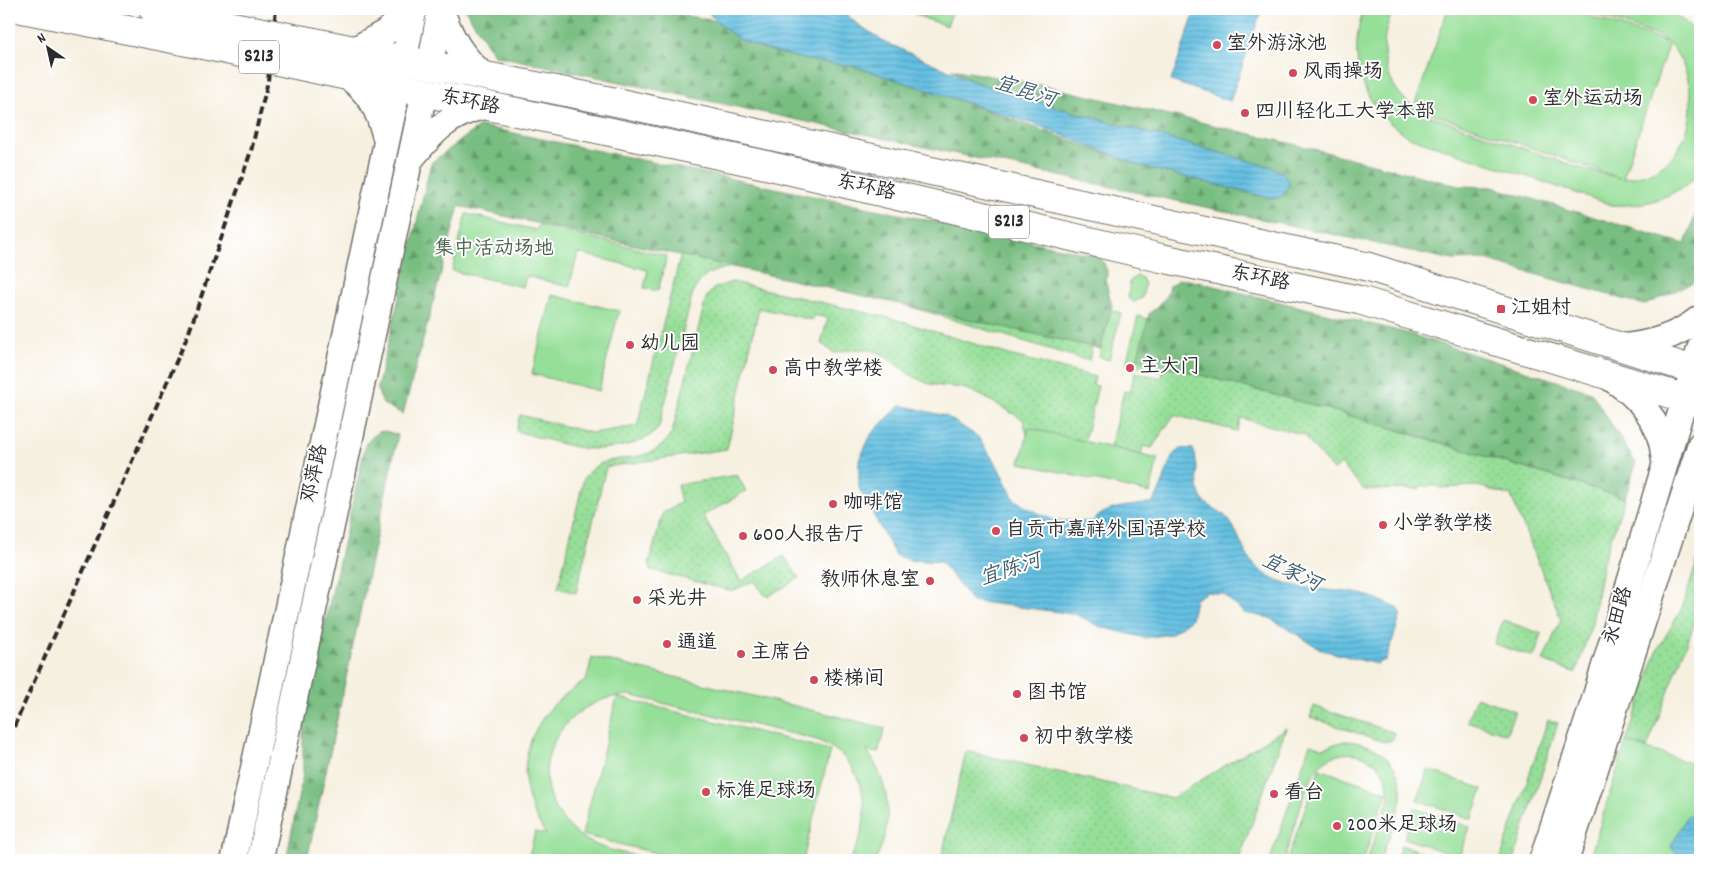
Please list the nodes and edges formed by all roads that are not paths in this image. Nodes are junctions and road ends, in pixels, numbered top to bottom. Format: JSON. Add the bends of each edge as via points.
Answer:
{"nodes":[{"id":1,"x":22,"y":9,"type":"edge"},
{"id":2,"x":152,"y":9,"type":"edge"},
{"id":3,"x":412,"y":9,"type":"edge"},
{"id":4,"x":441,"y":9,"type":"edge"},
{"id":5,"x":210,"y":34,"type":"junction"},
{"id":6,"x":354,"y":50,"type":"junction"},
{"id":7,"x":312,"y":55,"type":"junction"},
{"id":8,"x":417,"y":63,"type":"junction"},
{"id":9,"x":348,"y":77,"type":"junction"},
{"id":10,"x":485,"y":77,"type":"junction"},
{"id":11,"x":411,"y":91,"type":"junction"},
{"id":12,"x":485,"y":106,"type":"junction"},
{"id":13,"x":386,"y":141,"type":"junction"},
{"id":14,"x":409,"y":161,"type":"junction"},
{"id":15,"x":1700,"y":318,"type":"edge"},
{"id":16,"x":1620,"y":347,"type":"junction"},
{"id":17,"x":1698,"y":363,"type":"edge"},
{"id":18,"x":1605,"y":374,"type":"junction"},
{"id":19,"x":1692,"y":400,"type":"edge"},
{"id":20,"x":1700,"y":445,"type":"edge"},
{"id":21,"x":1664,"y":464,"type":"junction"},
{"id":22,"x":1694,"y":478,"type":"edge"},
{"id":23,"x":234,"y":860,"type":"edge"},
{"id":24,"x":260,"y":860,"type":"edge"},
{"id":25,"x":1542,"y":860,"type":"edge"},
{"id":26,"x":1566,"y":860,"type":"edge"}],
"edges":[{"from":1,"to":5,"type":"highway","name":"东环路","number":"S213"},
{"from":2,"to":5,"type":"highway","name":"东环路","number":"S213"},
{"from":3,"to":6,"type":"main road","via":[[386,32]]},
{"from":3,"to":8,"type":"main road"},
{"from":4,"to":8,"type":"main road"},
{"from":4,"to":10,"type":"main road","via":[[453,42]]},
{"from":5,"to":7,"type":"highway","name":"东环路","number":"S213","bridge":true},
{"from":6,"to":7,"type":"highway","name":"东环路","number":"S213"},
{"from":6,"to":8,"type":"highway","name":"东环路","number":"S213"},
{"from":7,"to":9,"type":"highway","name":"东环路","number":"S213"},
{"from":8,"to":10,"type":"highway","name":"东环路","number":"S213"},
{"from":9,"to":11,"type":"highway","name":"东环路","number":"S213"},
{"from":9,"to":13,"type":"main road","via":[[372,100],[380,115]]},
{"from":10,"to":16,"type":"highway","name":"东环路","number":"S213","via":[[616,102],[1369,267]]},
{"from":11,"to":12,"type":"highway","name":"东环路","number":"S213"},
{"from":11,"to":13,"type":"main road","name":"邓萍路"},
{"from":11,"to":14,"type":"main road","name":"邓萍路"},
{"from":12,"to":14,"type":"main road","via":[[465,111],[450,120],[428,138]]},
{"from":12,"to":18,"type":"highway","name":"东环路","number":"S213","via":[[766,165],[1161,258],[1359,300]]},
{"from":13,"to":23,"type":"main road","name":"邓萍路"},
{"from":14,"to":24,"type":"main road","name":"邓萍路"},
{"from":15,"to":16,"type":"main road","via":[[1680,332],[1660,340]]},
{"from":16,"to":17,"type":"highway","name":"东环路","number":"S213"},
{"from":17,"to":19,"type":"main road","name":"永田路"},
{"from":18,"to":19,"type":"highway","name":"东环路","number":"S213"},
{"from":18,"to":21,"type":"main road","via":[[1628,390],[1659,428]]},
{"from":19,"to":21,"type":"main road","name":"永田路"},
{"from":20,"to":22,"type":"main road","name":"永田路"},
{"from":21,"to":25,"type":"main road","name":"永田路","via":[[1594,701]]},
{"from":22,"to":26,"type":"main road","name":"永田路"}]}
